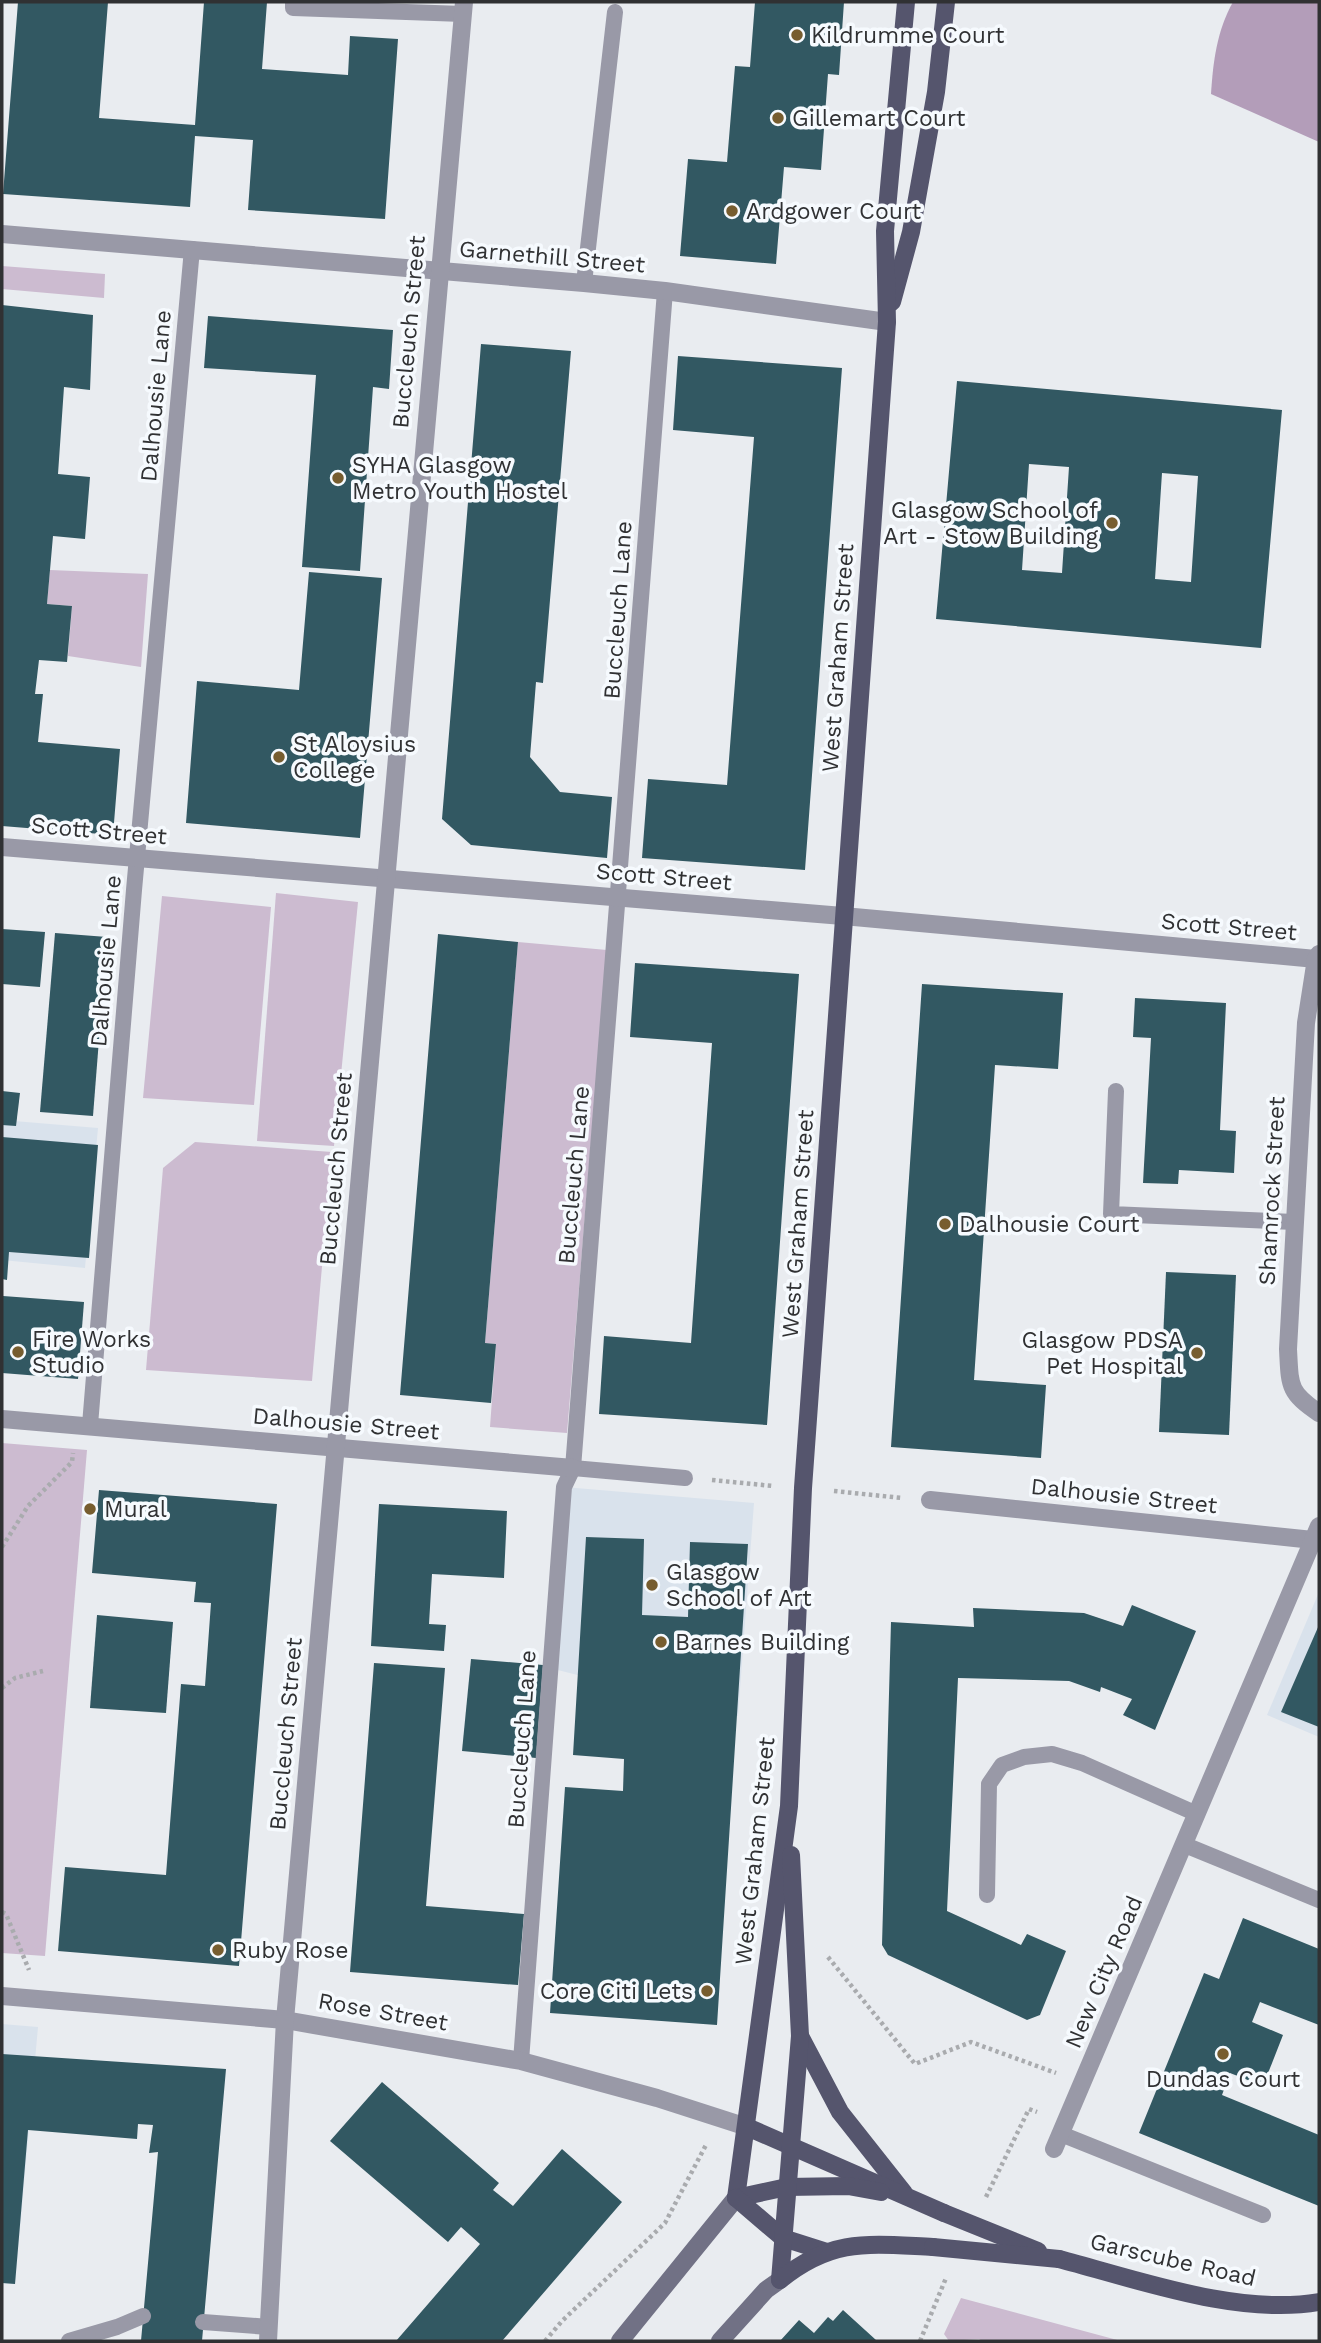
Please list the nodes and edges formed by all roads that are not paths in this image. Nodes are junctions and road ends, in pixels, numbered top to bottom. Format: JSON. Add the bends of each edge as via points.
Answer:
{"nodes":[{"id":1,"x":293,"y":2,"type":"edge"},
{"id":2,"x":906,"y":2,"type":"edge"},
{"id":3,"x":946,"y":2,"type":"edge"},
{"id":4,"x":463,"y":8,"type":"edge"},
{"id":5,"x":615,"y":12,"type":"dead end"},
{"id":6,"x":2,"y":234,"type":"edge"},
{"id":7,"x":192,"y":249,"type":"junction"},
{"id":8,"x":439,"y":271,"type":"junction"},
{"id":9,"x":584,"y":283,"type":"junction"},
{"id":10,"x":665,"y":291,"type":"junction"},
{"id":11,"x":887,"y":322,"type":"junction"},
{"id":12,"x":2,"y":847,"type":"edge"},
{"id":13,"x":137,"y":858,"type":"junction"},
{"id":14,"x":386,"y":879,"type":"junction"},
{"id":15,"x":619,"y":898,"type":"junction"},
{"id":16,"x":843,"y":916,"type":"junction"},
{"id":17,"x":1317,"y":957,"type":"edge"},
{"id":18,"x":1116,"y":1091,"type":"dead end"},
{"id":19,"x":1295,"y":1222,"type":"junction"},
{"id":20,"x":1319,"y":1413,"type":"edge"},
{"id":21,"x":2,"y":1419,"type":"edge"},
{"id":22,"x":83,"y":1425,"type":"junction"},
{"id":23,"x":336,"y":1448,"type":"junction"},
{"id":24,"x":573,"y":1468,"type":"junction"},
{"id":25,"x":685,"y":1478,"type":"dead end"},
{"id":26,"x":930,"y":1500,"type":"dead end"},
{"id":27,"x":1316,"y":1533,"type":"edge"},
{"id":28,"x":789,"y":1806,"type":"junction"},
{"id":29,"x":1197,"y":1814,"type":"junction"},
{"id":30,"x":1185,"y":1845,"type":"junction"},
{"id":31,"x":987,"y":1895,"type":"dead end"},
{"id":32,"x":1319,"y":1900,"type":"edge"},
{"id":33,"x":2,"y":1996,"type":"edge"},
{"id":34,"x":285,"y":2020,"type":"junction"},
{"id":35,"x":800,"y":2036,"type":"junction"},
{"id":36,"x":521,"y":2061,"type":"junction"},
{"id":37,"x":747,"y":2127,"type":"junction"},
{"id":38,"x":1058,"y":2142,"type":"joint"},
{"id":39,"x":790,"y":2144,"type":"junction"},
{"id":40,"x":787,"y":2187,"type":"junction"},
{"id":41,"x":905,"y":2195,"type":"junction"},
{"id":42,"x":736,"y":2198,"type":"junction"},
{"id":43,"x":1263,"y":2215,"type":"dead end"},
{"id":44,"x":783,"y":2238,"type":"junction"},
{"id":45,"x":827,"y":2252,"type":"junction"},
{"id":46,"x":1059,"y":2259,"type":"junction"},
{"id":47,"x":780,"y":2280,"type":"junction"},
{"id":48,"x":1319,"y":2302,"type":"edge"},
{"id":49,"x":143,"y":2316,"type":"dead end"},
{"id":50,"x":203,"y":2322,"type":"dead end"},
{"id":51,"x":268,"y":2334,"type":"edge"},
{"id":52,"x":69,"y":2341,"type":"edge"},
{"id":53,"x":620,"y":2341,"type":"edge"},
{"id":54,"x":720,"y":2341,"type":"edge"}],
"edges":[{"from":1,"to":4,"type":"lane","via":[[293,8]]},
{"from":2,"to":11,"type":"main road","name":"West Graham Street","via":[[885,231]]},
{"from":3,"to":11,"type":"main road","name":"West Graham Street","via":[[936,92],[911,232]]},
{"from":4,"to":8,"type":"street","name":"Buccleuch Street"},
{"from":5,"to":9,"type":"lane"},
{"from":6,"to":7,"type":"street","name":"Garnethill Street"},
{"from":7,"to":8,"type":"street","name":"Garnethill Street"},
{"from":7,"to":13,"type":"lane","name":"Dalhousie Lane"},
{"from":8,"to":9,"type":"street","name":"Garnethill Street"},
{"from":8,"to":14,"type":"street","name":"Buccleuch Street"},
{"from":9,"to":10,"type":"street","name":"Garnethill Street"},
{"from":10,"to":11,"type":"street","name":"Garnethill Street"},
{"from":10,"to":15,"type":"lane","name":"Buccleuch Lane"},
{"from":11,"to":16,"type":"main road","name":"West Graham Street"},
{"from":12,"to":13,"type":"street","name":"Scott Street"},
{"from":13,"to":14,"type":"street","name":"Scott Street"},
{"from":13,"to":22,"type":"lane","name":"Dalhousie Lane"},
{"from":14,"to":15,"type":"street","name":"Scott Street"},
{"from":14,"to":23,"type":"street","name":"Buccleuch Street"},
{"from":15,"to":16,"type":"street","name":"Scott Street"},
{"from":15,"to":24,"type":"lane","name":"Buccleuch Lane"},
{"from":16,"to":17,"type":"street","name":"Scott Street"},
{"from":16,"to":28,"type":"main road","name":"West Graham Street","via":[[803,1488]]},
{"from":17,"to":19,"type":"street","name":"Shamrock Street","via":[[1306,1023]]},
{"from":18,"to":19,"type":"lane","via":[[1111,1214]]},
{"from":19,"to":20,"type":"street","name":"Shamrock Street","via":[[1290,1382],[1298,1399]]},
{"from":21,"to":22,"type":"street","name":"Dalhousie Street"},
{"from":22,"to":23,"type":"street","name":"Dalhousie Street"},
{"from":23,"to":24,"type":"street","name":"Dalhousie Street"},
{"from":23,"to":34,"type":"street","name":"Buccleuch Street"},
{"from":24,"to":25,"type":"lane","name":"Dalhousie Street"},
{"from":24,"to":36,"type":"lane","name":"Buccleuch Lane","via":[[564,1487]]},
{"from":26,"to":27,"type":"street","name":"Dalhousie Street"},
{"from":27,"to":29,"type":"street","name":"New City Road"},
{"from":28,"to":35,"type":"main road"},
{"from":28,"to":37,"type":"main road","name":"West Graham Street"},
{"from":29,"to":30,"type":"street","name":"New City Road"},
{"from":29,"to":31,"type":"lane","via":[[1052,1754],[1002,1765],[989,1784]]},
{"from":30,"to":32,"type":"lane"},
{"from":30,"to":38,"type":"street","name":"New City Road"},
{"from":33,"to":34,"type":"street","name":"Rose Street"},
{"from":34,"to":36,"type":"street","name":"Rose Street"},
{"from":34,"to":51,"type":"street","name":"Buccleuch Street"},
{"from":35,"to":39,"type":"main road"},
{"from":35,"to":41,"type":"main road","via":[[840,2112]]},
{"from":36,"to":37,"type":"street","name":"Rose Street"},
{"from":37,"to":39,"type":"main road","name":"Garscube Road"},
{"from":37,"to":42,"type":"main road","name":"West Graham Street"},
{"from":38,"to":43,"type":"lane"},
{"from":39,"to":40,"type":"main road"},
{"from":39,"to":41,"type":"main road","name":"Garscube Road"},
{"from":40,"to":41,"type":"main road","name":"Garscube Road","via":[[848,2186]]},
{"from":40,"to":42,"type":"main road","name":"Garscube Road"},
{"from":40,"to":44,"type":"main road"},
{"from":41,"to":46,"type":"main road","name":"Garscube Road","bridge":true},
{"from":42,"to":44,"type":"main road"},
{"from":42,"to":53,"type":"street"},
{"from":44,"to":45,"type":"main road"},
{"from":44,"to":47,"type":"main road"},
{"from":45,"to":46,"type":"main road","name":"Garscube Road","bridge":true,"via":[[864,2244]]},
{"from":45,"to":47,"type":"main road","name":"Garscube Road"},
{"from":46,"to":48,"type":"main road","name":"Garscube Road","via":[[1257,2306]]},
{"from":47,"to":54,"type":"street"},
{"from":49,"to":52,"type":"lane"},
{"from":50,"to":51,"type":"lane"}]}
